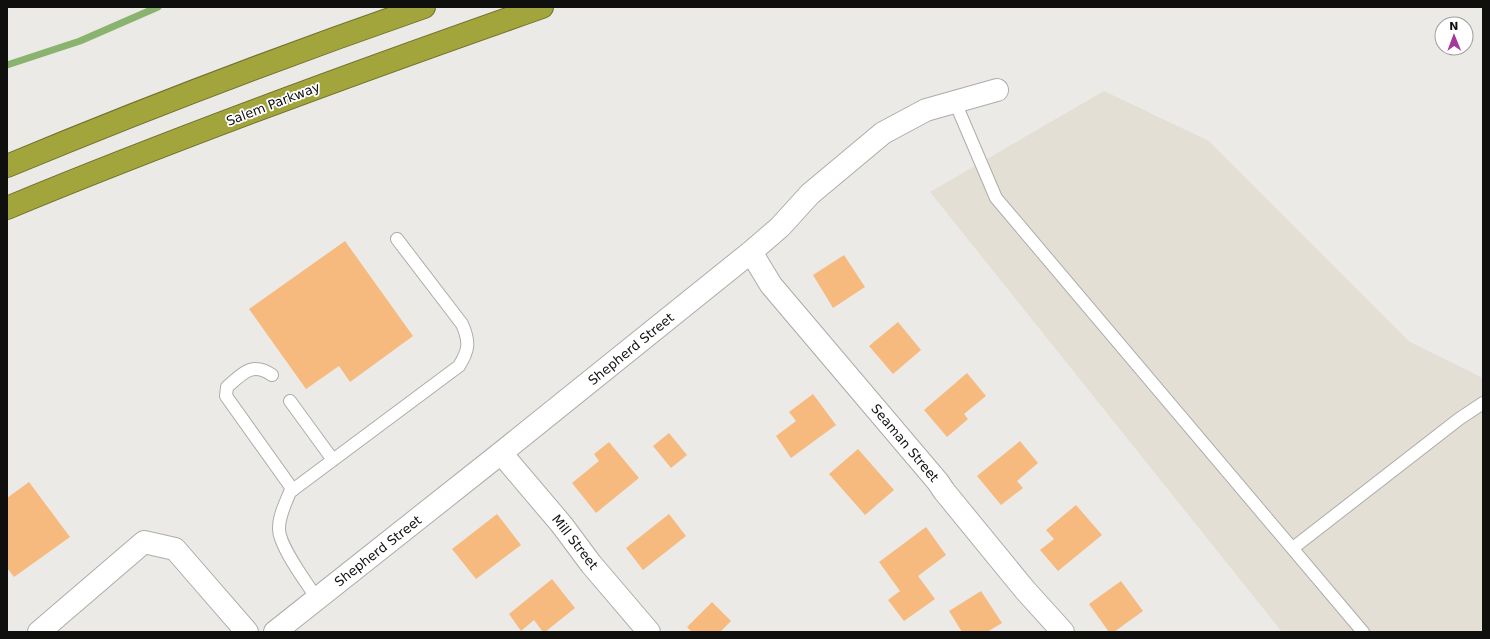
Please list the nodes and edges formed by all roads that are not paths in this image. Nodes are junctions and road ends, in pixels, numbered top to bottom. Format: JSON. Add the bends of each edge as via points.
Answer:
{"nodes":[{"id":1,"x":424,"y":7,"type":"edge"},
{"id":2,"x":542,"y":7,"type":"edge"},
{"id":3,"x":997,"y":90,"type":"dead end"},
{"id":4,"x":955,"y":102,"type":"junction"},
{"id":5,"x":7,"y":166,"type":"edge"},
{"id":6,"x":7,"y":208,"type":"edge"},
{"id":7,"x":398,"y":239,"type":"dead end"},
{"id":8,"x":751,"y":252,"type":"junction"},
{"id":9,"x":272,"y":376,"type":"dead end"},
{"id":10,"x":290,"y":401,"type":"dead end"},
{"id":11,"x":1483,"y":403,"type":"edge"},
{"id":12,"x":501,"y":453,"type":"junction"},
{"id":13,"x":334,"y":460,"type":"junction"},
{"id":14,"x":293,"y":490,"type":"junction"},
{"id":15,"x":1293,"y":548,"type":"junction"},
{"id":16,"x":317,"y":599,"type":"junction"},
{"id":17,"x":39,"y":632,"type":"edge"},
{"id":18,"x":247,"y":632,"type":"edge"},
{"id":19,"x":275,"y":632,"type":"edge"},
{"id":20,"x":649,"y":632,"type":"edge"},
{"id":21,"x":1063,"y":632,"type":"edge"},
{"id":22,"x":1364,"y":632,"type":"edge"}],
"edges":[{"from":1,"to":5,"type":"highway","via":[[133,115]]},
{"from":2,"to":6,"type":"highway","name":"Salem Parkway","via":[[281,100]]},
{"from":3,"to":4,"type":"street","name":"Shepherd Street"},
{"from":4,"to":8,"type":"street","name":"Shepherd Street","via":[[926,110],[883,133],[810,194],[780,227]]},
{"from":4,"to":15,"type":"lane","via":[[996,198]]},
{"from":7,"to":13,"type":"lane","via":[[462,324],[468,337],[465,358],[459,366]]},
{"from":8,"to":12,"type":"street","name":"Shepherd Street"},
{"from":8,"to":21,"type":"street","name":"Seaman Street","via":[[771,285],[938,482],[1025,590]]},
{"from":9,"to":14,"type":"lane","via":[[259,369],[244,372],[227,387],[226,396]]},
{"from":10,"to":13,"type":"lane"},
{"from":11,"to":15,"type":"lane"},
{"from":12,"to":16,"type":"street","name":"Shepherd Street"},
{"from":12,"to":20,"type":"street","name":"Mill Street"},
{"from":13,"to":14,"type":"lane"},
{"from":14,"to":16,"type":"lane","via":[[282,511],[279,529],[282,543]]},
{"from":15,"to":22,"type":"lane"},
{"from":16,"to":19,"type":"street","name":"Shepherd Street"},
{"from":17,"to":18,"type":"street","via":[[144,542],[175,549]]}]}
